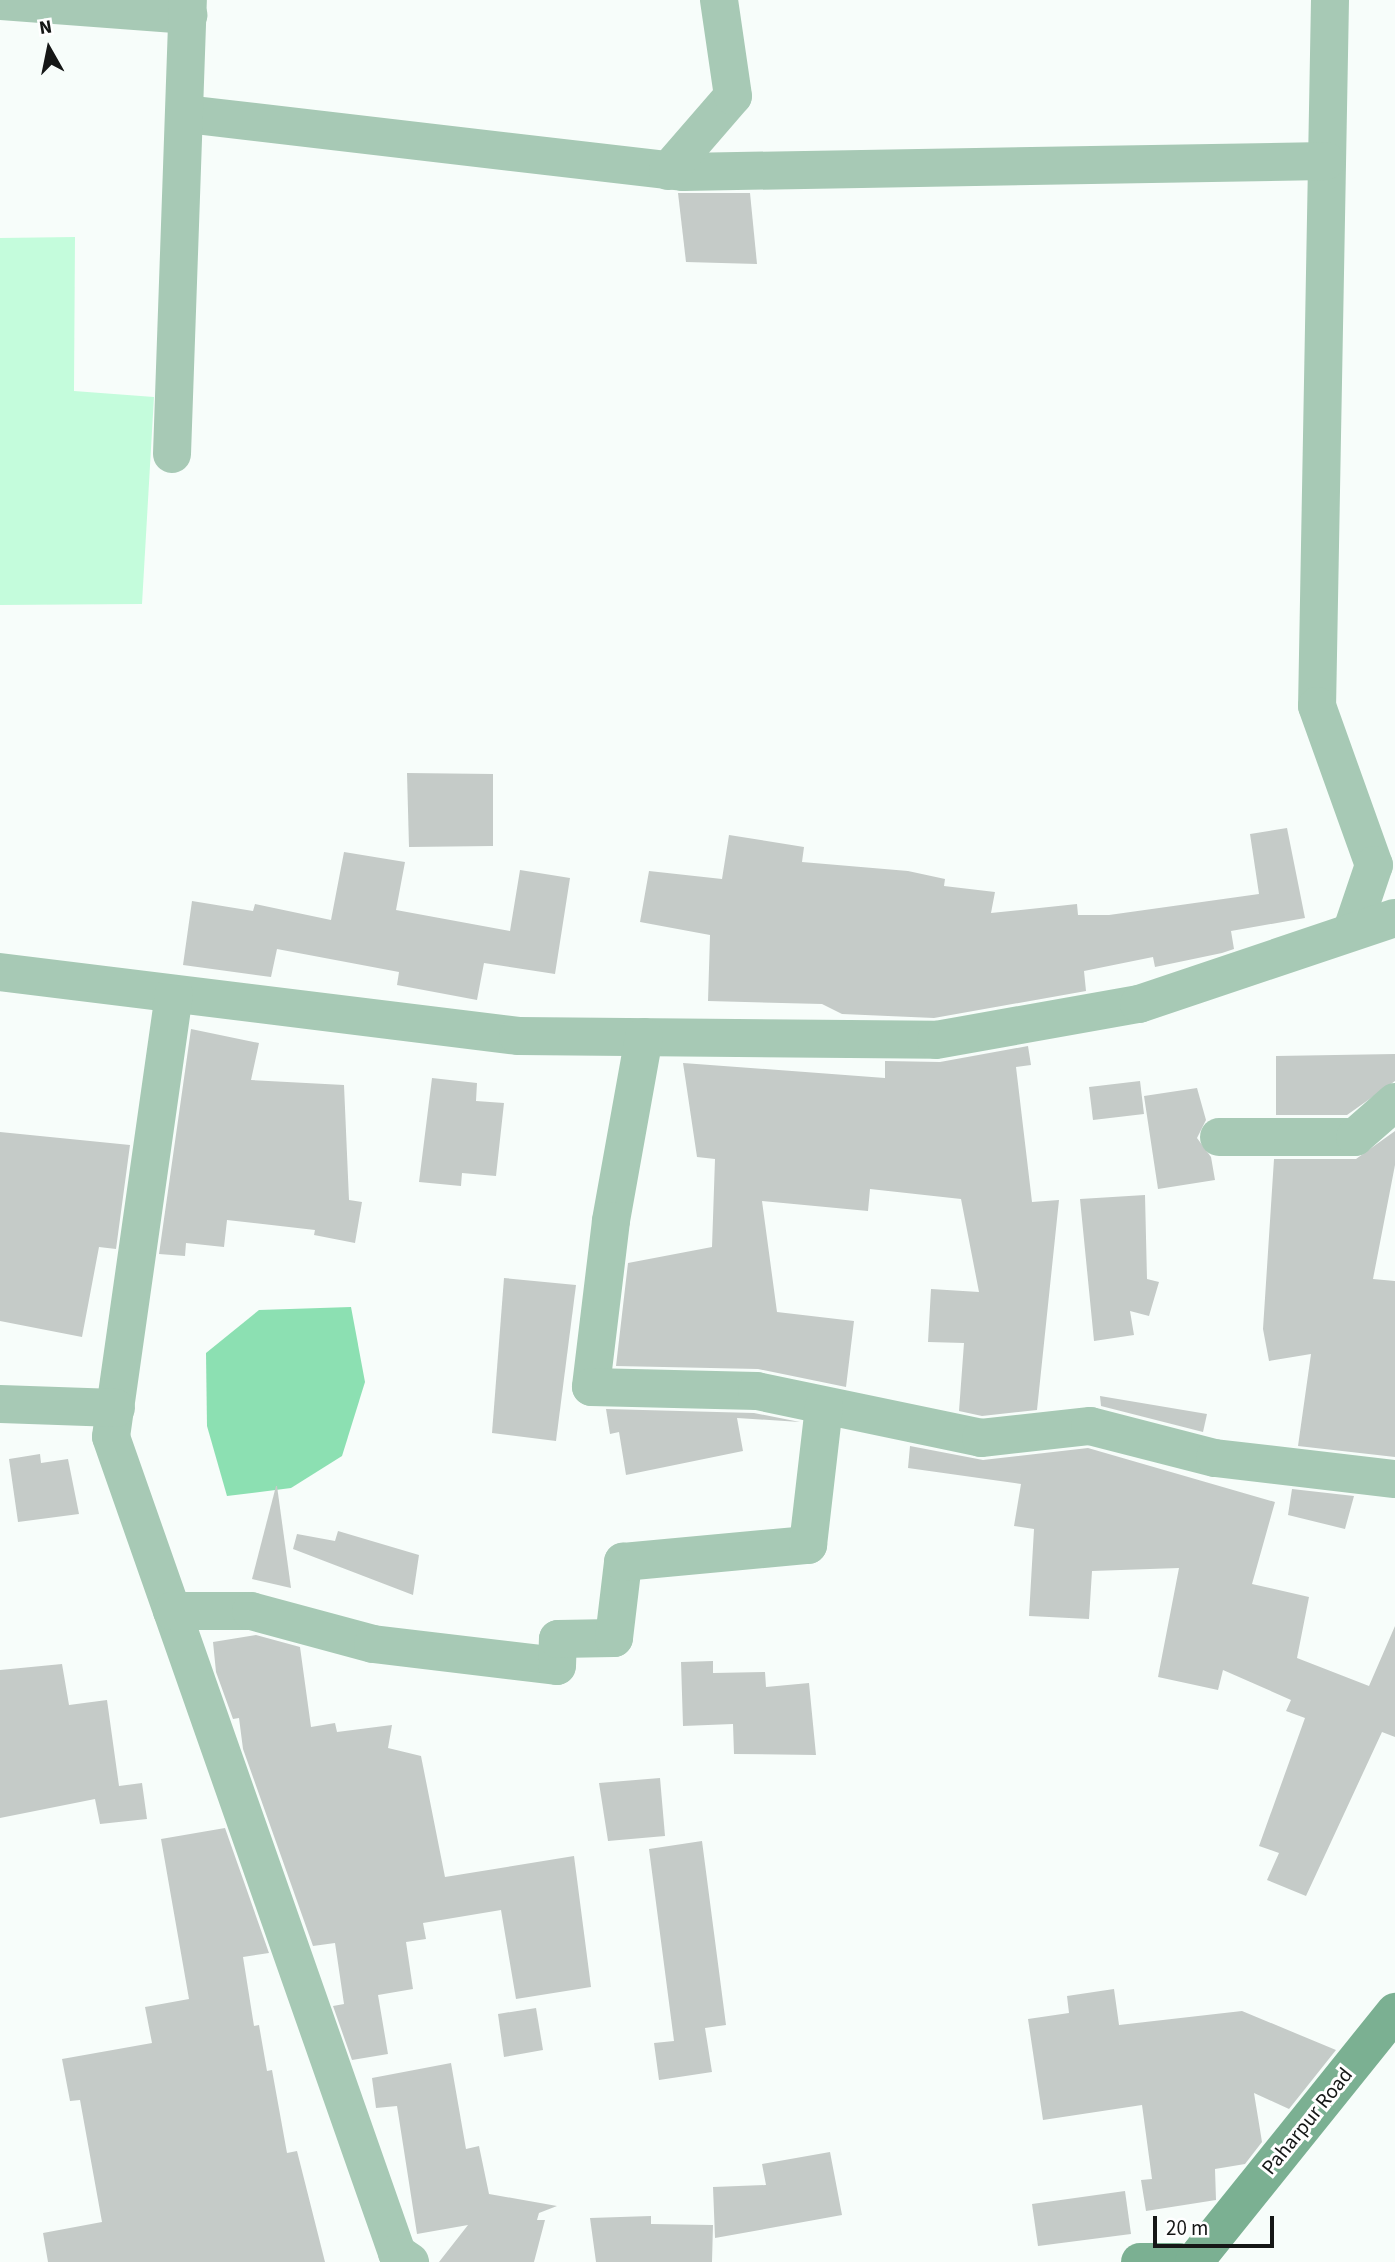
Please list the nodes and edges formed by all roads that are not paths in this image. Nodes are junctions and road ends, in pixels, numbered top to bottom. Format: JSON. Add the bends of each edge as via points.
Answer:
{"nodes":[{"id":1,"x":719,"y":0,"type":"edge"},
{"id":2,"x":1330,"y":0,"type":"edge"},
{"id":3,"x":0,"y":1,"type":"edge"},
{"id":4,"x":188,"y":7,"type":"edge"},
{"id":5,"x":186,"y":114,"type":"junction"},
{"id":6,"x":1326,"y":161,"type":"junction"},
{"id":7,"x":668,"y":171,"type":"junction"},
{"id":8,"x":173,"y":454,"type":"dead end"},
{"id":9,"x":1395,"y":918,"type":"edge"},
{"id":10,"x":1352,"y":930,"type":"junction"},
{"id":11,"x":0,"y":972,"type":"edge"},
{"id":12,"x":174,"y":994,"type":"junction"},
{"id":13,"x":644,"y":1037,"type":"junction"},
{"id":14,"x":1395,"y":1102,"type":"edge"},
{"id":15,"x":1219,"y":1137,"type":"dead end"},
{"id":16,"x":0,"y":1404,"type":"edge"},
{"id":17,"x":824,"y":1407,"type":"junction"},
{"id":18,"x":116,"y":1408,"type":"junction"},
{"id":19,"x":1395,"y":1479,"type":"edge"},
{"id":20,"x":172,"y":1611,"type":"junction"},
{"id":21,"x":1395,"y":2012,"type":"edge"},
{"id":22,"x":410,"y":2262,"type":"edge"},
{"id":23,"x":1140,"y":2262,"type":"edge"},
{"id":24,"x":1179,"y":2262,"type":"edge"},
{"id":25,"x":1194,"y":2262,"type":"edge"}],
"edges":[{"from":1,"to":7,"type":"street","via":[[733,96]]},
{"from":2,"to":6,"type":"street"},
{"from":3,"to":4,"type":"street"},
{"from":4,"to":5,"type":"street"},
{"from":5,"to":7,"type":"street"},
{"from":5,"to":8,"type":"street"},
{"from":6,"to":7,"type":"street"},
{"from":6,"to":10,"type":"street","via":[[1317,706],[1374,865]]},
{"from":9,"to":10,"type":"street"},
{"from":10,"to":13,"type":"street","via":[[1139,1004],[936,1040]]},
{"from":11,"to":12,"type":"street"},
{"from":12,"to":13,"type":"street","via":[[518,1035]]},
{"from":12,"to":18,"type":"street"},
{"from":13,"to":17,"type":"street","via":[[611,1221],[591,1387],[757,1391]]},
{"from":14,"to":15,"type":"street","via":[[1355,1137]]},
{"from":16,"to":18,"type":"street"},
{"from":17,"to":19,"type":"street","via":[[981,1438],[1090,1426],[1215,1458]]},
{"from":17,"to":20,"type":"street","via":[[808,1545],[623,1562],[614,1638],[558,1639],[557,1666],[373,1644],[251,1611]]},
{"from":18,"to":20,"type":"street","via":[[111,1437]]},
{"from":20,"to":22,"type":"street","via":[[397,2253]]},
{"from":21,"to":25,"type":"main road","name":"Paharpur Road"},
{"from":23,"to":24,"type":"main road"}]}
